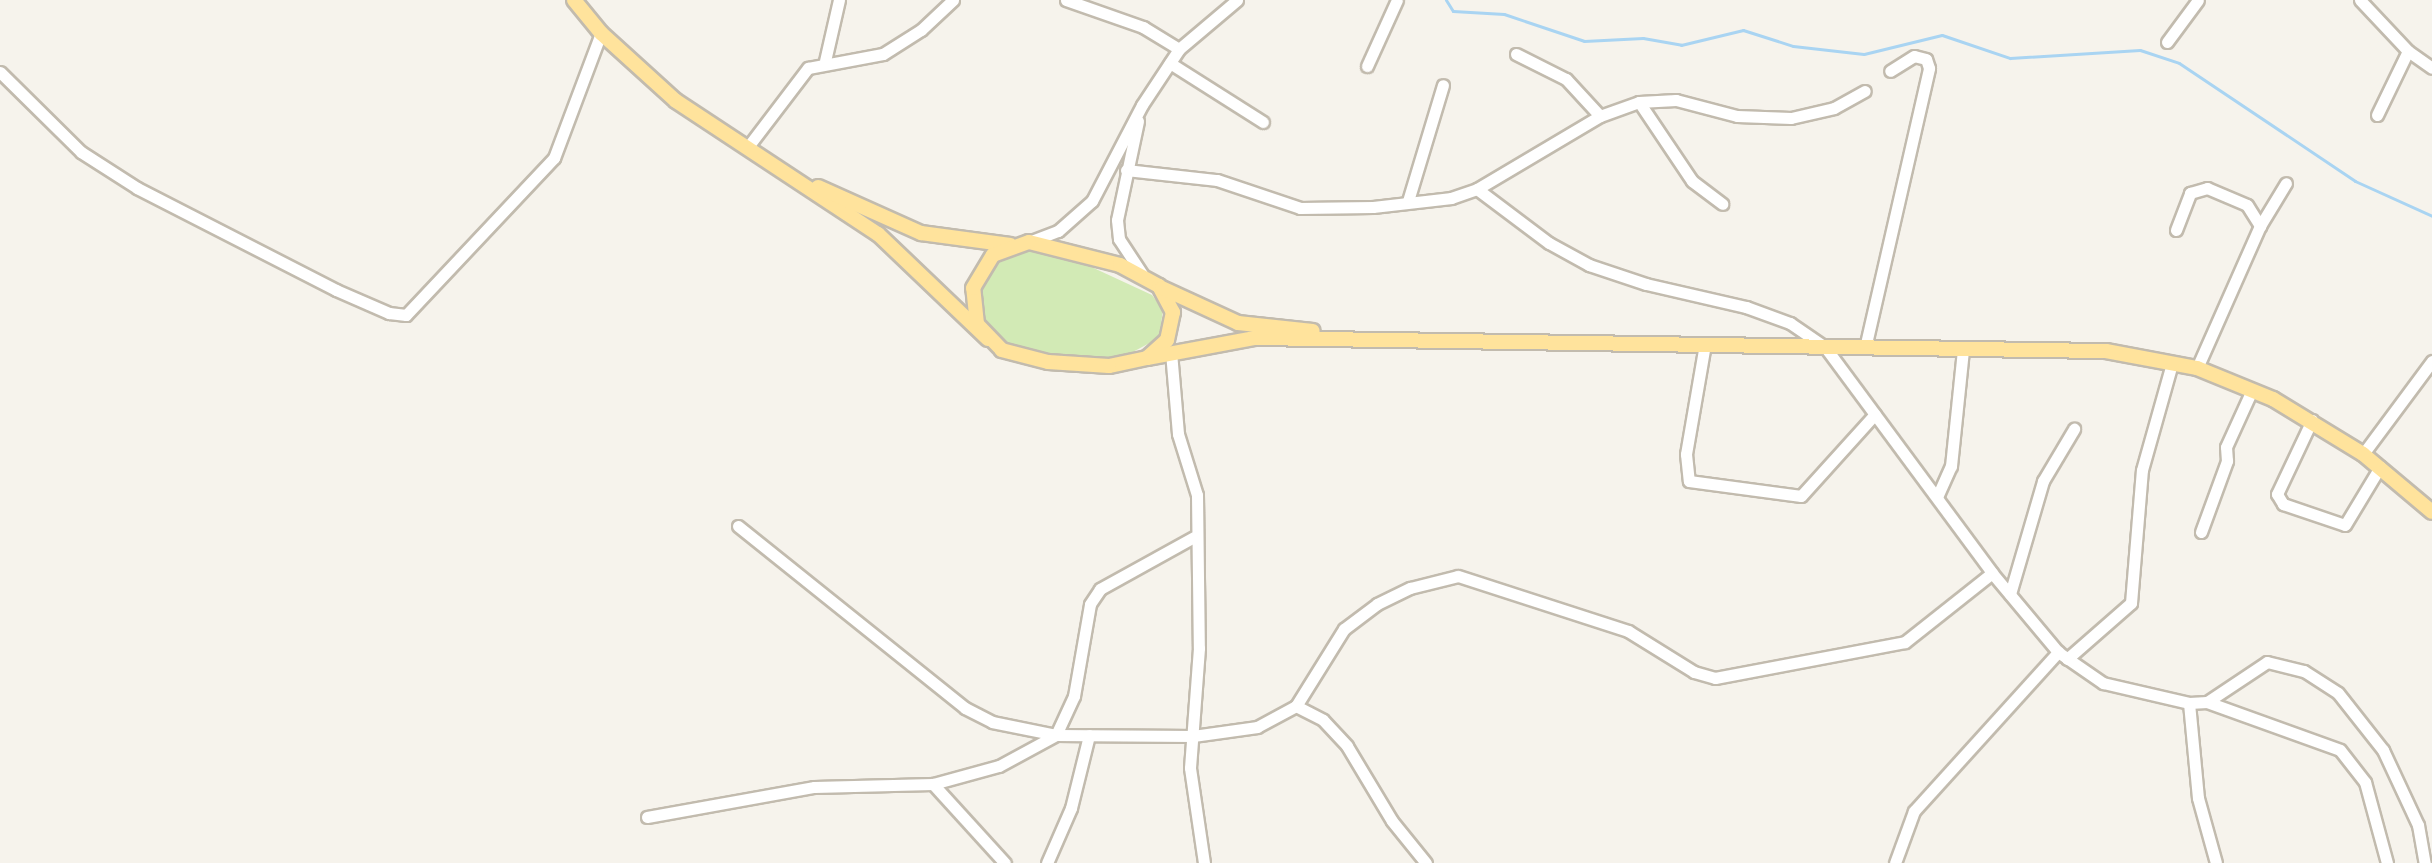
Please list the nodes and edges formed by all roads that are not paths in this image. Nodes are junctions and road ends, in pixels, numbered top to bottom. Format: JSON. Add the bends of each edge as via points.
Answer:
{"nodes":[{"id":1,"x":574,"y":0,"type":"edge"},
{"id":2,"x":839,"y":0,"type":"edge"},
{"id":3,"x":953,"y":0,"type":"edge"},
{"id":4,"x":1066,"y":0,"type":"edge"},
{"id":5,"x":1237,"y":0,"type":"edge"},
{"id":6,"x":1397,"y":0,"type":"edge"},
{"id":7,"x":2360,"y":0,"type":"edge"},
{"id":8,"x":2194,"y":1,"type":"edge"},
{"id":9,"x":1224,"y":5,"type":"edge"},
{"id":10,"x":601,"y":33,"type":"junction"},
{"id":11,"x":2167,"y":42,"type":"dead end"},
{"id":12,"x":1179,"y":49,"type":"junction"},
{"id":13,"x":2408,"y":51,"type":"junction"},
{"id":14,"x":1516,"y":54,"type":"dead end"},
{"id":15,"x":825,"y":61,"type":"junction"},
{"id":16,"x":1170,"y":63,"type":"junction"},
{"id":17,"x":1367,"y":66,"type":"dead end"},
{"id":18,"x":2432,"y":68,"type":"edge"},
{"id":19,"x":1890,"y":71,"type":"dead end"},
{"id":20,"x":0,"y":72,"type":"edge"},
{"id":21,"x":1443,"y":85,"type":"dead end"},
{"id":22,"x":1865,"y":91,"type":"dead end"},
{"id":23,"x":1639,"y":102,"type":"junction"},
{"id":24,"x":1142,"y":105,"type":"junction"},
{"id":25,"x":2377,"y":115,"type":"dead end"},
{"id":26,"x":1600,"y":116,"type":"junction"},
{"id":27,"x":1263,"y":122,"type":"dead end"},
{"id":28,"x":747,"y":148,"type":"junction"},
{"id":29,"x":1126,"y":170,"type":"junction"},
{"id":30,"x":788,"y":175,"type":"junction"},
{"id":31,"x":2286,"y":183,"type":"dead end"},
{"id":32,"x":1477,"y":189,"type":"junction"},
{"id":33,"x":1408,"y":201,"type":"junction"},
{"id":34,"x":1722,"y":204,"type":"dead end"},
{"id":35,"x":2260,"y":226,"type":"junction"},
{"id":36,"x":2176,"y":230,"type":"dead end"},
{"id":37,"x":1029,"y":242,"type":"junction"},
{"id":38,"x":1010,"y":245,"type":"junction"},
{"id":39,"x":1153,"y":282,"type":"junction"},
{"id":40,"x":988,"y":339,"type":"junction"},
{"id":41,"x":1389,"y":340,"type":"junction"},
{"id":42,"x":1705,"y":344,"type":"junction"},
{"id":43,"x":1825,"y":347,"type":"junction"},
{"id":44,"x":1865,"y":348,"type":"junction"},
{"id":45,"x":1963,"y":349,"type":"junction"},
{"id":46,"x":1171,"y":352,"type":"junction"},
{"id":47,"x":1147,"y":358,"type":"junction"},
{"id":48,"x":2432,"y":361,"type":"edge"},
{"id":49,"x":2172,"y":363,"type":"junction"},
{"id":50,"x":2197,"y":368,"type":"junction"},
{"id":51,"x":2252,"y":390,"type":"junction"},
{"id":52,"x":1875,"y":414,"type":"junction"},
{"id":53,"x":2312,"y":420,"type":"junction"},
{"id":54,"x":2074,"y":429,"type":"dead end"},
{"id":55,"x":2363,"y":454,"type":"junction"},
{"id":56,"x":2380,"y":467,"type":"junction"},
{"id":57,"x":1937,"y":497,"type":"junction"},
{"id":58,"x":2429,"y":504,"type":"edge"},
{"id":59,"x":738,"y":526,"type":"dead end"},
{"id":60,"x":2201,"y":532,"type":"dead end"},
{"id":61,"x":1194,"y":537,"type":"junction"},
{"id":62,"x":1992,"y":573,"type":"junction"},
{"id":63,"x":2010,"y":594,"type":"junction"},
{"id":64,"x":2062,"y":656,"type":"junction"},
{"id":65,"x":2207,"y":702,"type":"junction"},
{"id":66,"x":2189,"y":703,"type":"junction"},
{"id":67,"x":1296,"y":706,"type":"junction"},
{"id":68,"x":1056,"y":735,"type":"junction"},
{"id":69,"x":1089,"y":735,"type":"junction"},
{"id":70,"x":1193,"y":736,"type":"junction"},
{"id":71,"x":933,"y":784,"type":"junction"},
{"id":72,"x":647,"y":817,"type":"dead end"},
{"id":73,"x":1005,"y":863,"type":"edge"},
{"id":74,"x":1047,"y":863,"type":"edge"},
{"id":75,"x":1204,"y":863,"type":"edge"},
{"id":76,"x":1426,"y":863,"type":"edge"},
{"id":77,"x":1895,"y":863,"type":"edge"},
{"id":78,"x":2216,"y":863,"type":"edge"},
{"id":79,"x":2387,"y":863,"type":"edge"},
{"id":80,"x":2425,"y":863,"type":"edge"}],
"edges":[{"from":1,"to":10,"type":"main road"},
{"from":2,"to":15,"type":"street"},
{"from":3,"to":15,"type":"street","via":[[921,30],[883,54],[847,63]]},
{"from":4,"to":12,"type":"street","via":[[1143,27]]},
{"from":5,"to":9,"type":"street"},
{"from":6,"to":17,"type":"street"},
{"from":7,"to":13,"type":"street"},
{"from":8,"to":11,"type":"street"},
{"from":9,"to":12,"type":"street"},
{"from":10,"to":20,"type":"street","via":[[554,158],[472,239],[406,315],[336,290],[137,188],[81,152]]},
{"from":10,"to":28,"type":"main road","via":[[676,101]]},
{"from":12,"to":16,"type":"street"},
{"from":13,"to":18,"type":"street"},
{"from":13,"to":25,"type":"street"},
{"from":14,"to":26,"type":"street","via":[[1566,79]]},
{"from":15,"to":28,"type":"street","via":[[808,68]]},
{"from":16,"to":24,"type":"street"},
{"from":16,"to":27,"type":"street"},
{"from":19,"to":44,"type":"street","via":[[1914,56],[1926,59],[1929,68]]},
{"from":21,"to":33,"type":"street"},
{"from":22,"to":23,"type":"street","via":[[1834,108],[1791,118],[1737,116],[1676,100]]},
{"from":23,"to":26,"type":"street"},
{"from":23,"to":34,"type":"street","via":[[1678,164]]},
{"from":24,"to":29,"type":"street"},
{"from":24,"to":37,"type":"street","via":[[1092,201],[1058,231]]},
{"from":26,"to":32,"type":"street"},
{"from":28,"to":30,"type":"main road"},
{"from":29,"to":33,"type":"street","via":[[1217,180],[1300,208]]},
{"from":29,"to":39,"type":"street","via":[[1119,239]]},
{"from":30,"to":38,"type":"main road","via":[[921,233]]},
{"from":30,"to":40,"type":"main road","via":[[899,251]]},
{"from":31,"to":35,"type":"street"},
{"from":32,"to":33,"type":"street","via":[[1451,198]]},
{"from":32,"to":43,"type":"street","via":[[1549,243],[1589,265],[1746,307],[1790,323]]},
{"from":35,"to":36,"type":"street","via":[[2247,205],[2207,188],[2190,193]]},
{"from":35,"to":50,"type":"street"},
{"from":37,"to":38,"type":"main road"},
{"from":37,"to":39,"type":"main road","via":[[1110,262]]},
{"from":38,"to":40,"type":"main road","via":[[986,262],[973,288],[972,306]]},
{"from":39,"to":41,"type":"main road","via":[[1238,323]]},
{"from":39,"to":47,"type":"main road","via":[[1168,298],[1172,327],[1167,340]]},
{"from":40,"to":47,"type":"main road","via":[[1002,350],[1048,362],[1109,366]]},
{"from":41,"to":42,"type":"main road"},
{"from":41,"to":46,"type":"main road","via":[[1255,338]]},
{"from":42,"to":43,"type":"main road"},
{"from":42,"to":52,"type":"street","via":[[1686,454],[1689,481],[1801,496]]},
{"from":43,"to":44,"type":"main road"},
{"from":43,"to":52,"type":"street"},
{"from":44,"to":45,"type":"main road"},
{"from":45,"to":49,"type":"main road","via":[[2068,348]]},
{"from":45,"to":57,"type":"street","via":[[1951,466]]},
{"from":46,"to":47,"type":"main road"},
{"from":46,"to":61,"type":"street","via":[[1178,434],[1197,495]]},
{"from":48,"to":55,"type":"street"},
{"from":49,"to":50,"type":"main road"},
{"from":49,"to":64,"type":"street","via":[[2142,470],[2131,603]]},
{"from":50,"to":51,"type":"main road"},
{"from":51,"to":53,"type":"main road"},
{"from":51,"to":60,"type":"street","via":[[2226,447],[2227,461]]},
{"from":52,"to":57,"type":"street"},
{"from":53,"to":55,"type":"main road"},
{"from":53,"to":56,"type":"street","via":[[2277,494],[2283,504],[2345,525]]},
{"from":54,"to":63,"type":"street","via":[[2043,481]]},
{"from":55,"to":56,"type":"main road"},
{"from":56,"to":58,"type":"main road"},
{"from":57,"to":62,"type":"street"},
{"from":59,"to":68,"type":"street","via":[[965,708],[992,722]]},
{"from":61,"to":68,"type":"street","via":[[1100,589],[1090,604],[1074,696]]},
{"from":61,"to":70,"type":"street","via":[[1199,648]]},
{"from":62,"to":63,"type":"street"},
{"from":62,"to":67,"type":"street","via":[[1905,642],[1715,678],[1694,672],[1628,631],[1458,576],[1410,588],[1344,629]]},
{"from":63,"to":64,"type":"street"},
{"from":64,"to":66,"type":"street","via":[[2103,683]]},
{"from":64,"to":77,"type":"street","via":[[1914,811]]},
{"from":65,"to":66,"type":"street"},
{"from":65,"to":79,"type":"street","via":[[2340,750],[2365,782]]},
{"from":65,"to":80,"type":"street","via":[[2267,662],[2304,671],[2338,693],[2383,750],[2418,825]]},
{"from":66,"to":78,"type":"street","via":[[2198,798]]},
{"from":67,"to":70,"type":"street","via":[[1257,727]]},
{"from":67,"to":76,"type":"street","via":[[1323,720],[1347,746],[1392,821]]},
{"from":68,"to":69,"type":"street"},
{"from":68,"to":71,"type":"street","via":[[999,766]]},
{"from":69,"to":70,"type":"street"},
{"from":69,"to":74,"type":"street","via":[[1071,808]]},
{"from":70,"to":75,"type":"street","via":[[1195,828]]},
{"from":71,"to":72,"type":"street","via":[[814,787]]},
{"from":71,"to":73,"type":"street"}]}
